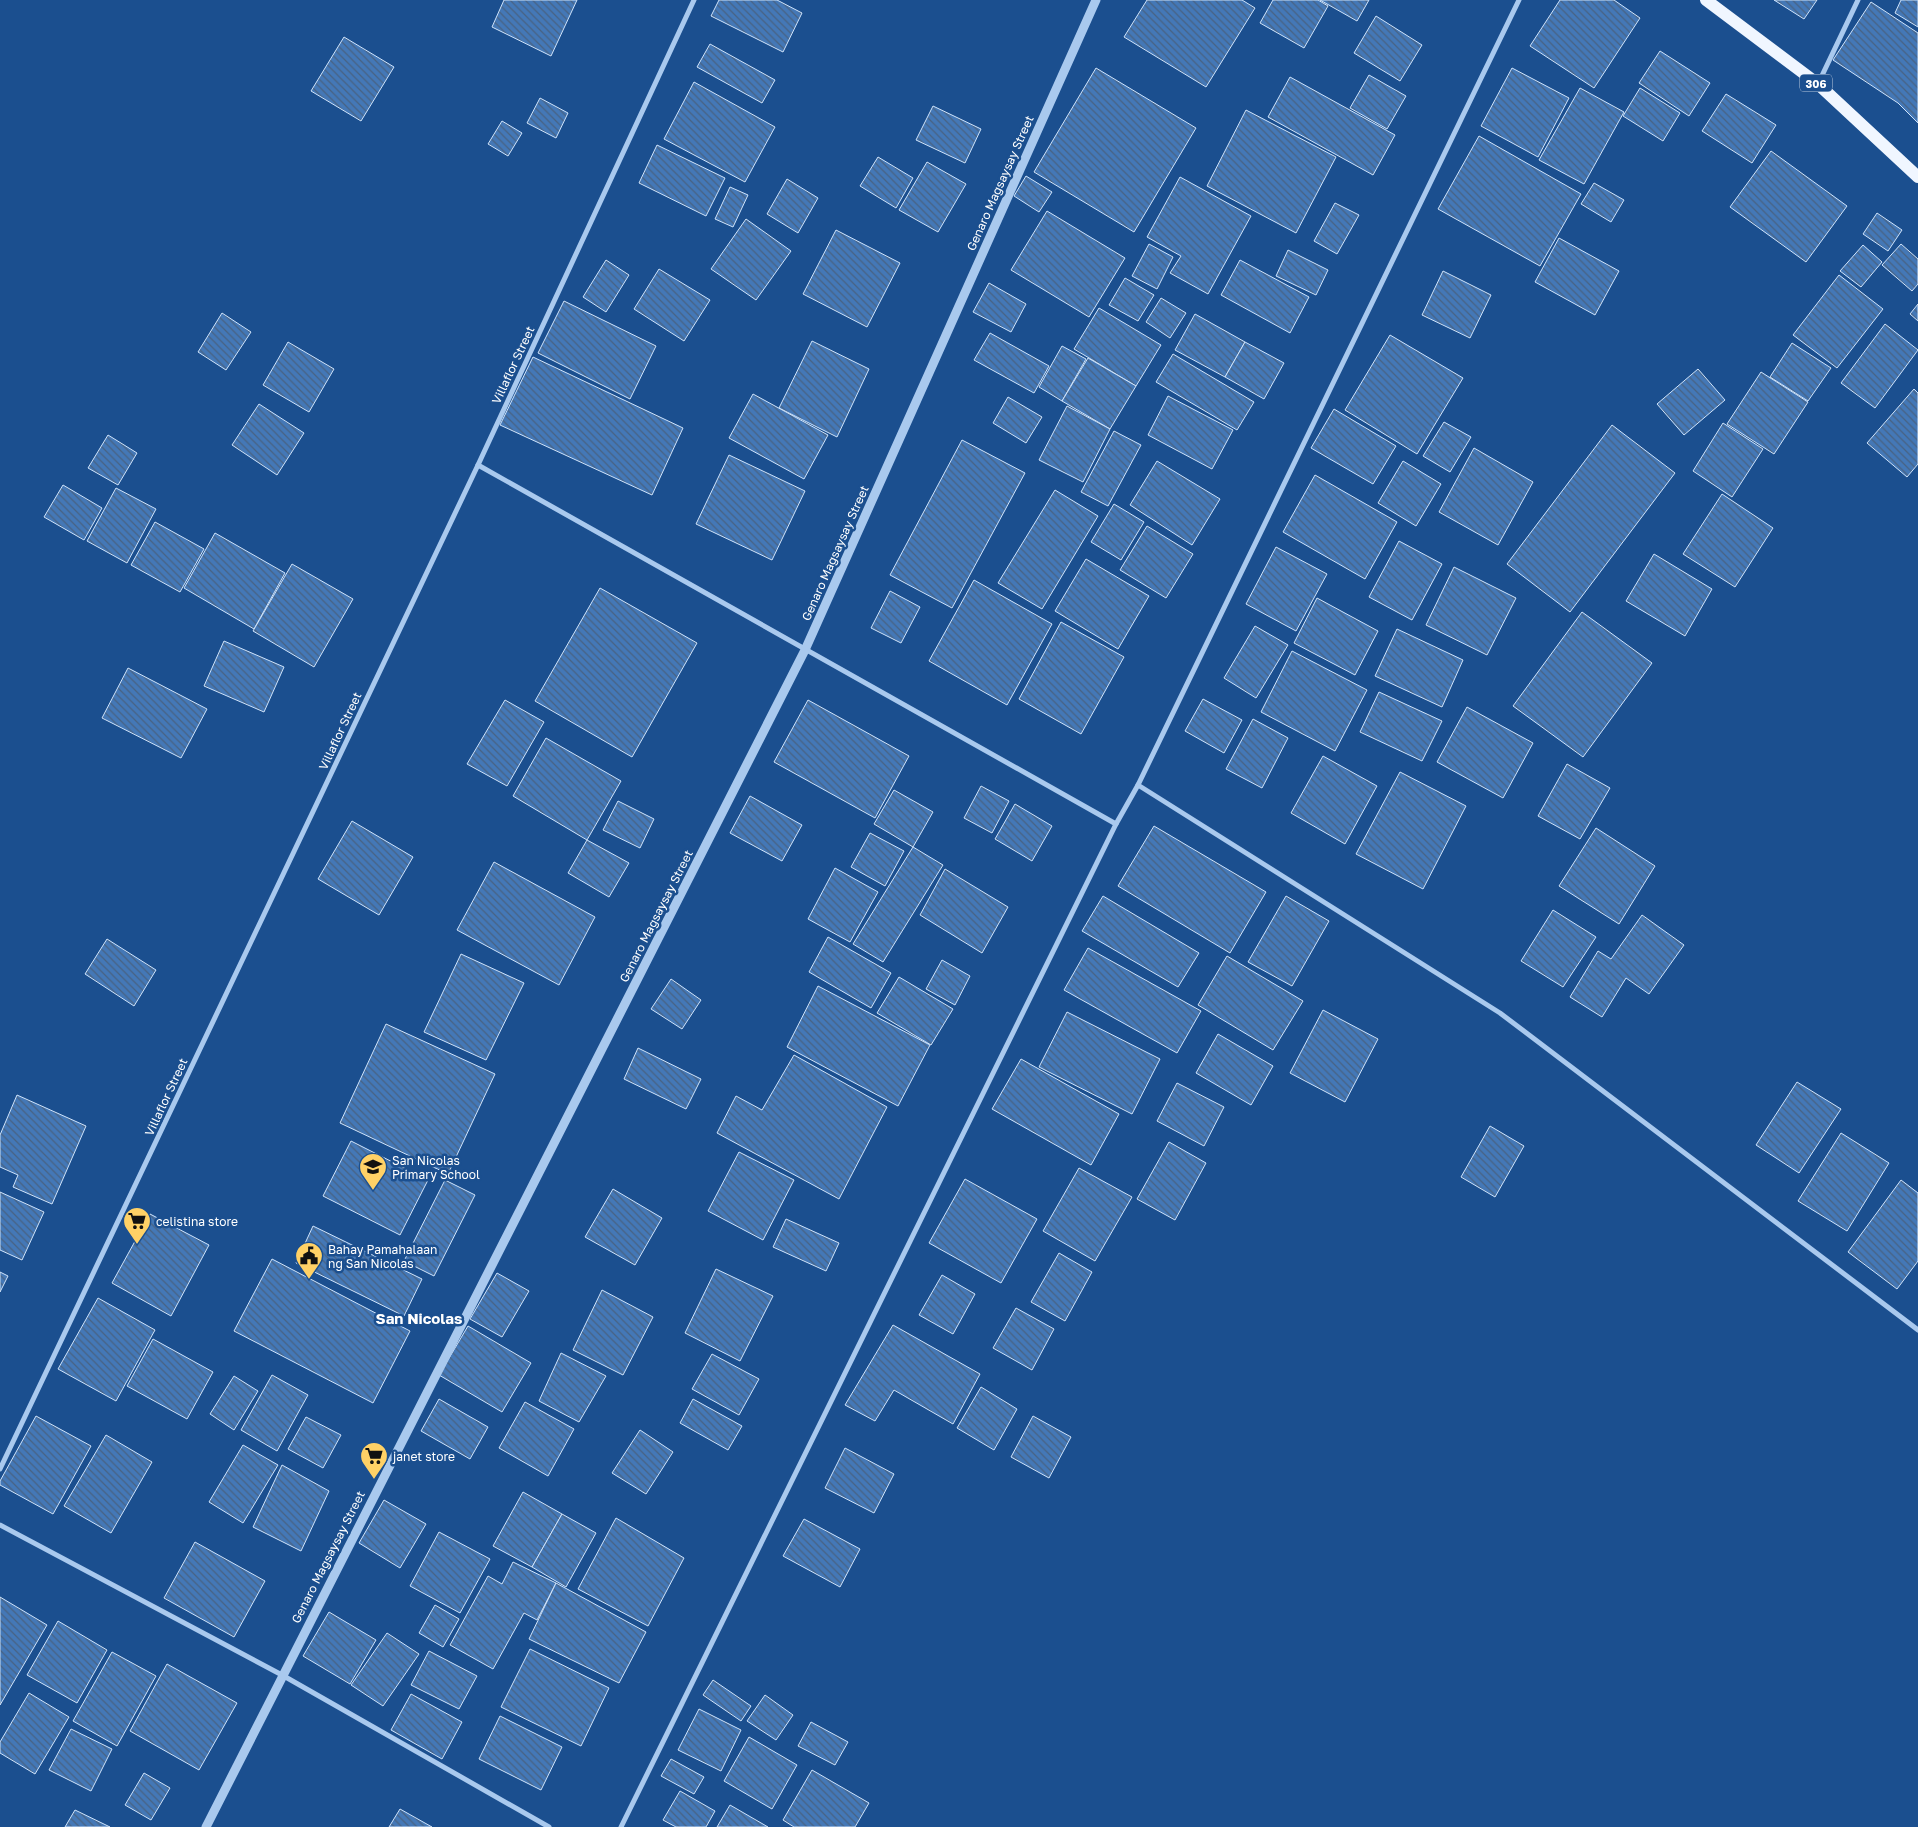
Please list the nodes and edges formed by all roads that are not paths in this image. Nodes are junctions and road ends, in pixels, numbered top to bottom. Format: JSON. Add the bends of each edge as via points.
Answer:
{"nodes":[{"id":1,"x":694,"y":0,"type":"edge"},
{"id":2,"x":1096,"y":0,"type":"edge"},
{"id":3,"x":1519,"y":0,"type":"edge"},
{"id":4,"x":1706,"y":0,"type":"edge"},
{"id":5,"x":1858,"y":0,"type":"edge"},
{"id":6,"x":1818,"y":84,"type":"junction"},
{"id":7,"x":1918,"y":178,"type":"edge"},
{"id":8,"x":478,"y":465,"type":"junction"},
{"id":9,"x":805,"y":650,"type":"junction"},
{"id":10,"x":1138,"y":785,"type":"junction"},
{"id":11,"x":1116,"y":824,"type":"junction"},
{"id":12,"x":1918,"y":1330,"type":"edge"},
{"id":13,"x":0,"y":1469,"type":"edge"},
{"id":14,"x":0,"y":1525,"type":"edge"},
{"id":15,"x":282,"y":1675,"type":"junction"},
{"id":16,"x":206,"y":1827,"type":"edge"},
{"id":17,"x":549,"y":1827,"type":"edge"},
{"id":18,"x":621,"y":1827,"type":"edge"}],
"edges":[{"from":1,"to":8,"type":"street","name":"Villaflor Street"},
{"from":2,"to":9,"type":"street","name":"Genaro Magsaysay Street"},
{"from":3,"to":10,"type":"street"},
{"from":4,"to":6,"type":"main road","number":"306"},
{"from":5,"to":6,"type":"street"},
{"from":6,"to":7,"type":"main road","number":"306"},
{"from":8,"to":9,"type":"street"},
{"from":8,"to":13,"type":"street","name":"Villaflor Street"},
{"from":9,"to":11,"type":"street"},
{"from":9,"to":15,"type":"street","name":"Genaro Magsaysay Street"},
{"from":10,"to":11,"type":"street"},
{"from":10,"to":12,"type":"street","via":[[1500,1013]]},
{"from":11,"to":18,"type":"street"},
{"from":14,"to":15,"type":"street"},
{"from":15,"to":16,"type":"street","name":"Genaro Magsaysay Street"},
{"from":15,"to":17,"type":"street"}]}
